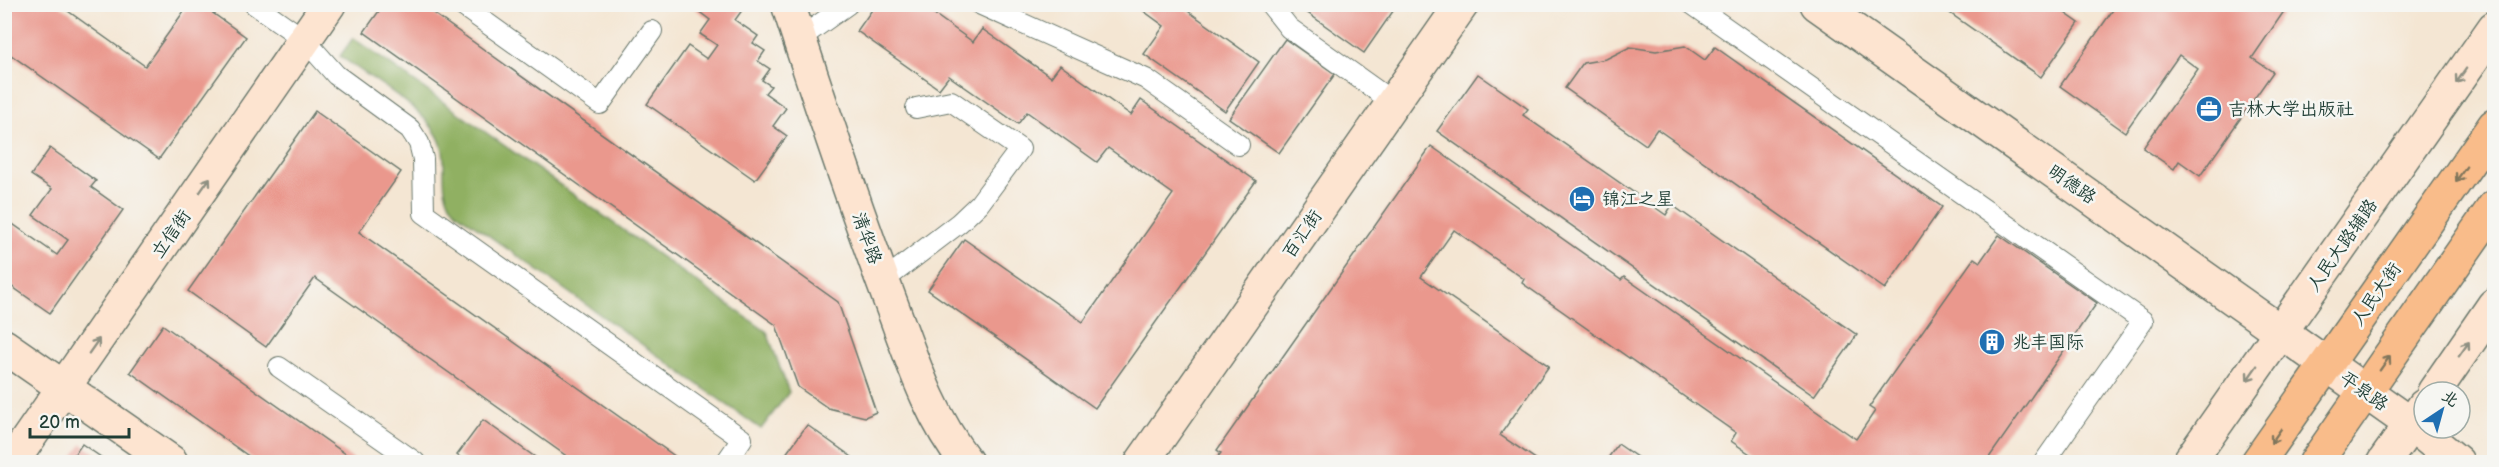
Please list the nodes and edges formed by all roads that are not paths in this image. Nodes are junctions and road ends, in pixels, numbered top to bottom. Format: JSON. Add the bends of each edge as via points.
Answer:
{"nodes":[{"id":1,"x":254,"y":4,"type":"edge"},
{"id":2,"x":329,"y":4,"type":"edge"},
{"id":3,"x":460,"y":4,"type":"edge"},
{"id":4,"x":788,"y":4,"type":"edge"},
{"id":5,"x":848,"y":4,"type":"edge"},
{"id":6,"x":980,"y":4,"type":"edge"},
{"id":7,"x":1462,"y":4,"type":"edge"},
{"id":8,"x":1692,"y":4,"type":"edge"},
{"id":9,"x":1817,"y":4,"type":"edge"},
{"id":10,"x":1269,"y":8,"type":"edge"},
{"id":11,"x":2494,"y":28,"type":"edge"},
{"id":12,"x":652,"y":31,"type":"dead end"},
{"id":13,"x":799,"y":39,"type":"junction"},
{"id":14,"x":305,"y":40,"type":"junction"},
{"id":15,"x":1394,"y":103,"type":"junction"},
{"id":16,"x":916,"y":108,"type":"dead end"},
{"id":17,"x":2494,"y":126,"type":"edge"},
{"id":18,"x":1239,"y":145,"type":"dead end"},
{"id":19,"x":2494,"y":207,"type":"edge"},
{"id":20,"x":883,"y":281,"type":"junction"},
{"id":21,"x":2494,"y":305,"type":"edge"},
{"id":22,"x":2281,"y":332,"type":"junction"},
{"id":23,"x":4,"y":346,"type":"edge"},
{"id":24,"x":2327,"y":364,"type":"junction"},
{"id":25,"x":279,"y":367,"type":"dead end"},
{"id":26,"x":2442,"y":380,"type":"edge"},
{"id":27,"x":64,"y":388,"type":"junction"},
{"id":28,"x":2365,"y":392,"type":"junction"},
{"id":29,"x":2412,"y":412,"type":"edge"},
{"id":30,"x":2412,"y":423,"type":"edge"},
{"id":31,"x":2439,"y":440,"type":"edge"},
{"id":32,"x":12,"y":462,"type":"edge"},
{"id":33,"x":171,"y":462,"type":"edge"},
{"id":34,"x":415,"y":462,"type":"edge"},
{"id":35,"x":726,"y":462,"type":"edge"},
{"id":36,"x":966,"y":462,"type":"edge"},
{"id":37,"x":1142,"y":462,"type":"edge"},
{"id":38,"x":2044,"y":462,"type":"edge"},
{"id":39,"x":2189,"y":462,"type":"edge"},
{"id":40,"x":2258,"y":462,"type":"edge"},
{"id":41,"x":2316,"y":462,"type":"edge"},
{"id":42,"x":2384,"y":462,"type":"edge"},
{"id":43,"x":2457,"y":462,"type":"edge"}],
"edges":[{"from":1,"to":14,"type":"lane"},
{"from":2,"to":14,"type":"street","name":"立信街"},
{"from":3,"to":12,"type":"lane","via":[[600,104]]},
{"from":4,"to":13,"type":"street","name":"清华路"},
{"from":5,"to":13,"type":"lane"},
{"from":6,"to":18,"type":"lane","via":[[1146,79]]},
{"from":7,"to":15,"type":"street","name":"百汇街"},
{"from":8,"to":38,"type":"lane","via":[[2143,321]]},
{"from":9,"to":22,"type":"street","name":"明德路"},
{"from":10,"to":15,"type":"lane","via":[[1289,28]]},
{"from":11,"to":22,"type":"street","name":"人民大路辅路","one_way":true},
{"from":13,"to":20,"type":"street","name":"清华路"},
{"from":27,"to":14,"type":"street","name":"立信街","one_way":true},
{"from":14,"to":35,"type":"lane","via":[[336,75],[410,129],[423,159],[424,213],[742,439]]},
{"from":15,"to":37,"type":"street","name":"百汇街"},
{"from":16,"to":20,"type":"lane","via":[[951,101],[1020,149],[973,211]]},
{"from":17,"to":24,"type":"main road","name":"人民大街","one_way":true},
{"from":28,"to":19,"type":"main road","one_way":true},
{"from":20,"to":36,"type":"street","name":"清华路","via":[[930,406]]},
{"from":26,"to":21,"type":"street","one_way":true},
{"from":22,"to":24,"type":"street","name":"明德路"},
{"from":22,"to":39,"type":"street","name":"人民大路辅路","one_way":true},
{"from":23,"to":27,"type":"street"},
{"from":24,"to":28,"type":"street","name":"平泉路"},
{"from":24,"to":40,"type":"main road","name":"人民大街","one_way":true},
{"from":25,"to":34,"type":"lane"},
{"from":27,"to":32,"type":"street","name":"立信街"},
{"from":27,"to":33,"type":"street"},
{"from":28,"to":29,"type":"street","name":"平泉路"},
{"from":28,"to":41,"type":"main road"},
{"from":30,"to":42,"type":"street"},
{"from":31,"to":43,"type":"street","name":"平泉路"}]}
